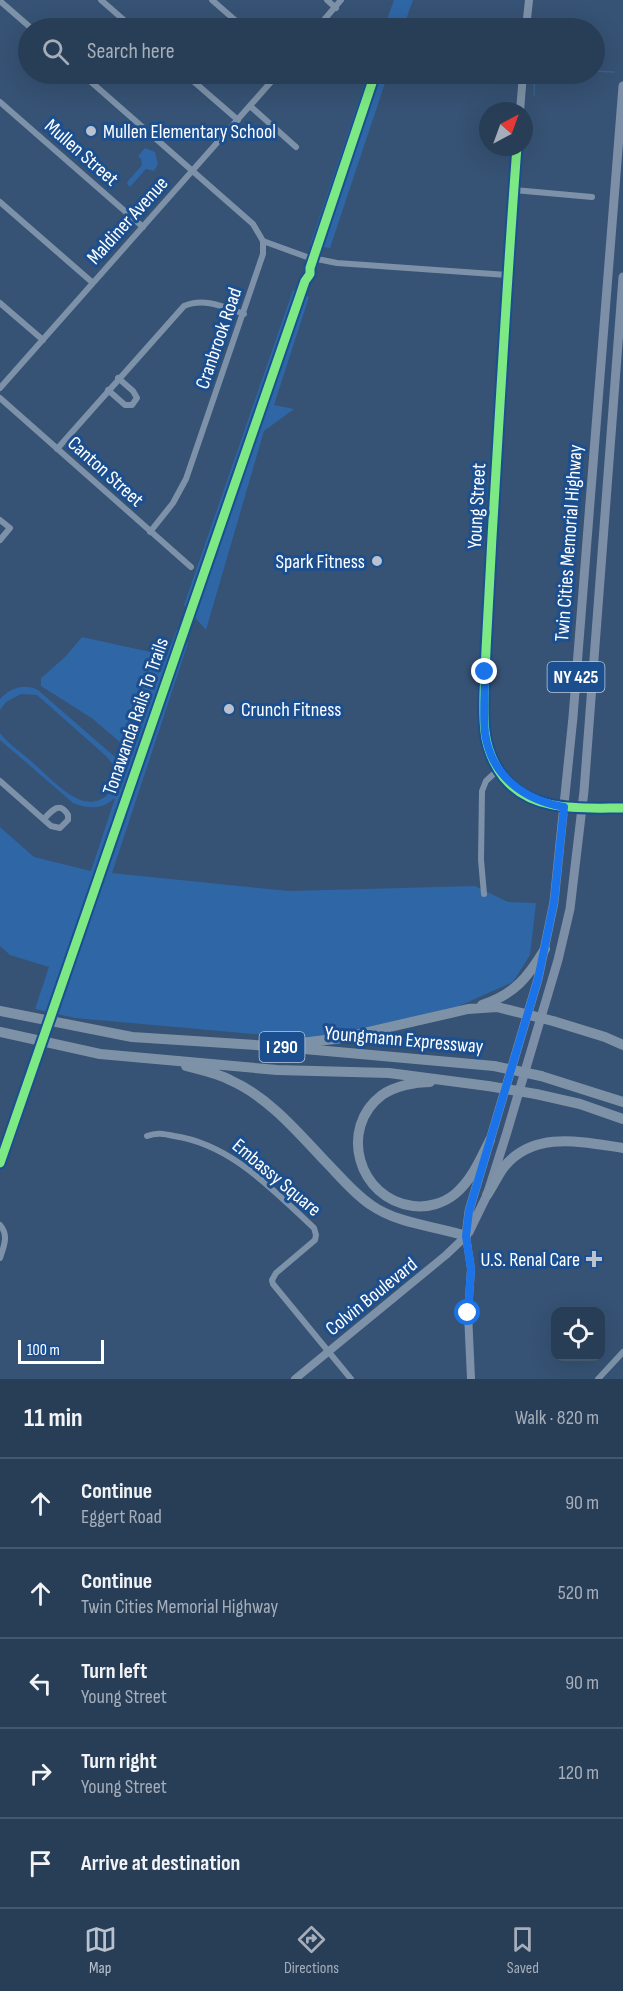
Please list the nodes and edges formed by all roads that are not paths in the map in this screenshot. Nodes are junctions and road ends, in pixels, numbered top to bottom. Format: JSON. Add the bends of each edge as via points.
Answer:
{"nodes":[{"id":1,"x":101,"y":0,"type":"edge"},
{"id":2,"x":212,"y":0,"type":"edge"},
{"id":3,"x":327,"y":0,"type":"edge"},
{"id":4,"x":341,"y":0,"type":"edge"},
{"id":5,"x":529,"y":0,"type":"edge"},
{"id":6,"x":0,"y":1,"type":"edge"},
{"id":7,"x":336,"y":8,"type":"junction"},
{"id":8,"x":20,"y":18,"type":"edge"},
{"id":9,"x":122,"y":18,"type":"edge"},
{"id":10,"x":233,"y":18,"type":"edge"},
{"id":11,"x":326,"y":18,"type":"edge"},
{"id":12,"x":527,"y":18,"type":"edge"},
{"id":13,"x":93,"y":84,"type":"edge"},
{"id":14,"x":196,"y":84,"type":"edge"},
{"id":15,"x":269,"y":84,"type":"edge"},
{"id":16,"x":522,"y":84,"type":"edge"},
{"id":17,"x":623,"y":86,"type":"edge"},
{"id":18,"x":0,"y":102,"type":"edge"},
{"id":19,"x":521,"y":102,"type":"edge"},
{"id":20,"x":250,"y":106,"type":"junction"},
{"id":21,"x":238,"y":120,"type":"junction"},
{"id":22,"x":296,"y":147,"type":"dead end"},
{"id":23,"x":516,"y":156,"type":"edge"},
{"id":24,"x":193,"y":171,"type":"junction"},
{"id":25,"x":514,"y":190,"type":"junction"},
{"id":26,"x":592,"y":197,"type":"dead end"},
{"id":27,"x":618,"y":198,"type":"edge"},
{"id":28,"x":0,"y":202,"type":"edge"},
{"id":29,"x":143,"y":227,"type":"junction"},
{"id":30,"x":264,"y":241,"type":"junction"},
{"id":31,"x":507,"y":275,"type":"junction"},
{"id":32,"x":623,"y":277,"type":"edge"},
{"id":33,"x":93,"y":284,"type":"junction"},
{"id":34,"x":0,"y":303,"type":"edge"},
{"id":35,"x":244,"y":314,"type":"junction"},
{"id":36,"x":42,"y":340,"type":"junction"},
{"id":37,"x":118,"y":378,"type":"junction"},
{"id":38,"x":0,"y":388,"type":"edge"},
{"id":39,"x":108,"y":390,"type":"junction"},
{"id":40,"x":0,"y":398,"type":"edge"},
{"id":41,"x":57,"y":448,"type":"junction"},
{"id":42,"x":0,"y":520,"type":"edge"},
{"id":43,"x":150,"y":532,"type":"junction"},
{"id":44,"x":0,"y":540,"type":"edge"},
{"id":45,"x":191,"y":567,"type":"dead end"},
{"id":46,"x":499,"y":770,"type":"junction"},
{"id":47,"x":0,"y":781,"type":"edge"},
{"id":48,"x":564,"y":807,"type":"junction"},
{"id":49,"x":623,"y":808,"type":"edge"},
{"id":50,"x":582,"y":809,"type":"junction"},
{"id":51,"x":44,"y":819,"type":"dead end"},
{"id":52,"x":484,"y":894,"type":"dead end"},
{"id":53,"x":545,"y":949,"type":"junction"},
{"id":54,"x":468,"y":1010,"type":"junction"},
{"id":55,"x":0,"y":1011,"type":"edge"},
{"id":56,"x":528,"y":1015,"type":"junction"},
{"id":57,"x":542,"y":1018,"type":"junction"},
{"id":58,"x":0,"y":1032,"type":"edge"},
{"id":59,"x":623,"y":1045,"type":"edge"},
{"id":60,"x":271,"y":1046,"type":"junction"},
{"id":61,"x":160,"y":1058,"type":"junction"},
{"id":62,"x":452,"y":1080,"type":"junction"},
{"id":63,"x":623,"y":1102,"type":"edge"},
{"id":64,"x":623,"y":1119,"type":"edge"},
{"id":65,"x":147,"y":1136,"type":"dead end"},
{"id":66,"x":490,"y":1140,"type":"junction"},
{"id":67,"x":623,"y":1148,"type":"edge"},
{"id":68,"x":487,"y":1195,"type":"junction"},
{"id":69,"x":0,"y":1225,"type":"edge"},
{"id":70,"x":466,"y":1236,"type":"junction"},
{"id":71,"x":0,"y":1258,"type":"edge"},
{"id":72,"x":328,"y":1352,"type":"junction"},
{"id":73,"x":623,"y":1352,"type":"edge"},
{"id":74,"x":295,"y":1379,"type":"edge"},
{"id":75,"x":351,"y":1379,"type":"edge"},
{"id":76,"x":471,"y":1379,"type":"edge"},
{"id":77,"x":598,"y":1379,"type":"edge"}],
"edges":[{"from":1,"to":9,"type":"street"},
{"from":2,"to":10,"type":"street"},
{"from":3,"to":7,"type":"street"},
{"from":4,"to":7,"type":"street"},
{"from":5,"to":12,"type":"street"},
{"from":6,"to":8,"type":"street"},
{"from":7,"to":11,"type":"street"},
{"from":13,"to":24,"type":"street"},
{"from":14,"to":21,"type":"street"},
{"from":15,"to":20,"type":"street","name":"Maldiner Avenue"},
{"from":16,"to":19,"type":"street"},
{"from":17,"to":27,"type":"main road","name":"Twin Cities Memorial Highway","number":"NY 425"},
{"from":18,"to":29,"type":"street","name":"Mullen Street"},
{"from":20,"to":21,"type":"street","name":"Maldiner Avenue"},
{"from":20,"to":22,"type":"street"},
{"from":21,"to":24,"type":"street","name":"Maldiner Avenue"},
{"from":23,"to":25,"type":"street","name":"Young Street"},
{"from":24,"to":29,"type":"street","name":"Maldiner Avenue"},
{"from":24,"to":30,"type":"street","via":[[253,224]]},
{"from":25,"to":26,"type":"street"},
{"from":25,"to":31,"type":"street","name":"Young Street"},
{"from":27,"to":48,"type":"main road","name":"Twin Cities Memorial Highway","number":"NY 425"},
{"from":28,"to":33,"type":"street"},
{"from":29,"to":33,"type":"street","name":"Maldiner Avenue"},
{"from":30,"to":31,"type":"street","via":[[337,263]]},
{"from":30,"to":35,"type":"street","name":"Cranbrook Road"},
{"from":31,"to":46,"type":"street","name":"Young Street","via":[[485,672],[485,731]]},
{"from":32,"to":50,"type":"main road","name":"Twin Cities Memorial Highway","number":"NY 425"},
{"from":33,"to":36,"type":"street","name":"Maldiner Avenue"},
{"from":34,"to":36,"type":"street"},
{"from":35,"to":37,"type":"street","via":[[208,302],[184,306]]},
{"from":35,"to":43,"type":"street","name":"Cranbrook Road","via":[[186,479]]},
{"from":36,"to":38,"type":"street","name":"Maldiner Avenue"},
{"from":37,"to":39,"type":"street"},
{"from":37,"to":39,"type":"street","via":[[133,391],[136,402],[125,405]]},
{"from":39,"to":41,"type":"street"},
{"from":40,"to":41,"type":"street","name":"Canton Street"},
{"from":41,"to":43,"type":"street","name":"Canton Street"},
{"from":42,"to":44,"type":"street","via":[[10,528]]},
{"from":43,"to":45,"type":"street","name":"Canton Street"},
{"from":46,"to":48,"type":"street","name":"Young Street","via":[[512,785],[535,800]]},
{"from":46,"to":52,"type":"street","via":[[486,781],[482,791]]},
{"from":47,"to":51,"type":"street"},
{"from":48,"to":50,"type":"street","name":"Young Street"},
{"from":48,"to":53,"type":"main road","name":"Twin Cities Memorial Highway","number":"NY 425"},
{"from":49,"to":50,"type":"street"},
{"from":50,"to":57,"type":"main road","name":"Twin Cities Memorial Highway","number":"NY 425","via":[[570,909]]},
{"from":53,"to":54,"type":"highway","via":[[511,992]]},
{"from":53,"to":56,"type":"main road","name":"Twin Cities Memorial Highway","number":"NY 425"},
{"from":54,"to":56,"type":"highway","via":[[497,1007]]},
{"from":54,"to":60,"type":"highway","via":[[342,1038]]},
{"from":55,"to":60,"type":"highway","name":"Youngmann Expressway","number":"I 290","via":[[132,1036]]},
{"from":56,"to":57,"type":"highway"},
{"from":56,"to":66,"type":"main road","name":"Twin Cities Memorial Highway","number":"NY 425"},
{"from":57,"to":59,"type":"highway"},
{"from":57,"to":68,"type":"main road","name":"Twin Cities Memorial Highway","number":"NY 425"},
{"from":58,"to":61,"type":"highway","name":"Youngmann Expressway","number":"I 290","via":[[100,1054]]},
{"from":60,"to":63,"type":"highway","name":"Youngmann Expressway","number":"I 290","bridge":true,"via":[[494,1066],[541,1076]]},
{"from":61,"to":62,"type":"highway","name":"Youngmann Expressway","number":"I 290","via":[[277,1070],[389,1073]]},
{"from":61,"to":70,"type":"highway","via":[[230,1079],[254,1093],[275,1109],[346,1183],[387,1215]]},
{"from":62,"to":64,"type":"highway","name":"Youngmann Expressway","number":"I 290","bridge":true,"via":[[580,1104]]},
{"from":62,"to":66,"type":"highway","via":[[399,1087],[376,1101],[363,1123],[358,1142],[370,1182],[396,1202],[416,1206],[437,1204],[459,1190]]},
{"from":65,"to":72,"type":"street","name":"Embassy Square","via":[[154,1133],[187,1137],[221,1151],[314,1228],[315,1240],[272,1280]]},
{"from":66,"to":70,"type":"main road","name":"Twin Cities Memorial Highway","via":[[469,1211]]},
{"from":67,"to":68,"type":"highway","via":[[576,1141],[538,1143],[504,1166]]},
{"from":68,"to":70,"type":"main road","name":"Twin Cities Memorial Highway","number":"NY 425"},
{"from":69,"to":71,"type":"street","via":[[6,1234]]},
{"from":70,"to":72,"type":"street","name":"Colvin Boulevard"},
{"from":70,"to":76,"type":"street","via":[[471,1269]]},
{"from":72,"to":74,"type":"street","name":"Colvin Boulevard"},
{"from":72,"to":75,"type":"street"},
{"from":73,"to":77,"type":"street"}]}
